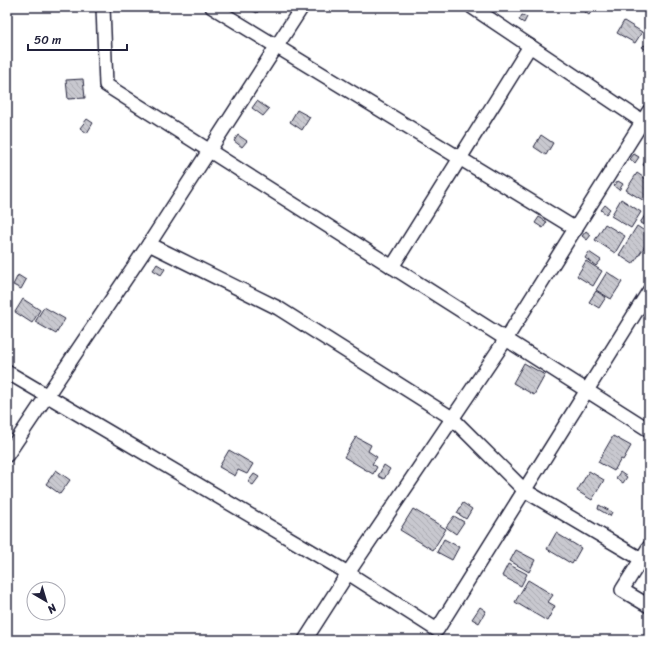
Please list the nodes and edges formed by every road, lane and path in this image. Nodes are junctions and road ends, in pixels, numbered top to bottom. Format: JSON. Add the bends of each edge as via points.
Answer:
{"nodes":[{"id":1,"x":103,"y":7,"type":"edge"},
{"id":2,"x":212,"y":7,"type":"edge"},
{"id":3,"x":302,"y":7,"type":"edge"},
{"id":4,"x":472,"y":7,"type":"edge"},
{"id":5,"x":530,"y":46,"type":"junction"},
{"id":6,"x":276,"y":47,"type":"junction"},
{"id":7,"x":647,"y":120,"type":"edge"},
{"id":8,"x":209,"y":150,"type":"junction"},
{"id":9,"x":459,"y":159,"type":"junction"},
{"id":10,"x":576,"y":229,"type":"junction"},
{"id":11,"x":149,"y":244,"type":"junction"},
{"id":12,"x":392,"y":267,"type":"junction"},
{"id":13,"x":649,"y":292,"type":"edge"},
{"id":14,"x":506,"y":339,"type":"junction"},
{"id":15,"x":7,"y":372,"type":"edge"},
{"id":16,"x":587,"y":391,"type":"junction"},
{"id":17,"x":47,"y":395,"type":"junction"},
{"id":18,"x":452,"y":418,"type":"junction"},
{"id":19,"x":649,"y":430,"type":"edge"},
{"id":20,"x":7,"y":455,"type":"edge"},
{"id":21,"x":524,"y":490,"type":"junction"},
{"id":22,"x":649,"y":547,"type":"edge"},
{"id":23,"x":641,"y":559,"type":"junction"},
{"id":24,"x":348,"y":573,"type":"junction"},
{"id":25,"x":649,"y":606,"type":"edge"},
{"id":26,"x":306,"y":640,"type":"edge"}],
"edges":[{"from":1,"to":8,"type":"street","via":[[106,84]]},
{"from":2,"to":6,"type":"street"},
{"from":3,"to":6,"type":"street"},
{"from":4,"to":5,"type":"street"},
{"from":5,"to":7,"type":"street"},
{"from":5,"to":9,"type":"street"},
{"from":6,"to":8,"type":"street"},
{"from":6,"to":9,"type":"street"},
{"from":7,"to":10,"type":"street"},
{"from":8,"to":11,"type":"street"},
{"from":8,"to":12,"type":"street"},
{"from":9,"to":10,"type":"street"},
{"from":9,"to":12,"type":"street"},
{"from":10,"to":14,"type":"street"},
{"from":11,"to":17,"type":"street"},
{"from":11,"to":18,"type":"street","via":[[278,308]]},
{"from":12,"to":14,"type":"street"},
{"from":13,"to":16,"type":"street"},
{"from":14,"to":16,"type":"street"},
{"from":14,"to":18,"type":"street"},
{"from":15,"to":17,"type":"street"},
{"from":16,"to":19,"type":"street"},
{"from":16,"to":21,"type":"street"},
{"from":17,"to":20,"type":"street"},
{"from":17,"to":24,"type":"street"},
{"from":18,"to":21,"type":"street"},
{"from":18,"to":24,"type":"street"},
{"from":21,"to":23,"type":"street"},
{"from":21,"to":24,"type":"street","via":[[437,630]]},
{"from":22,"to":23,"type":"street"},
{"from":23,"to":25,"type":"street","via":[[622,590]]},
{"from":24,"to":26,"type":"street"}]}
